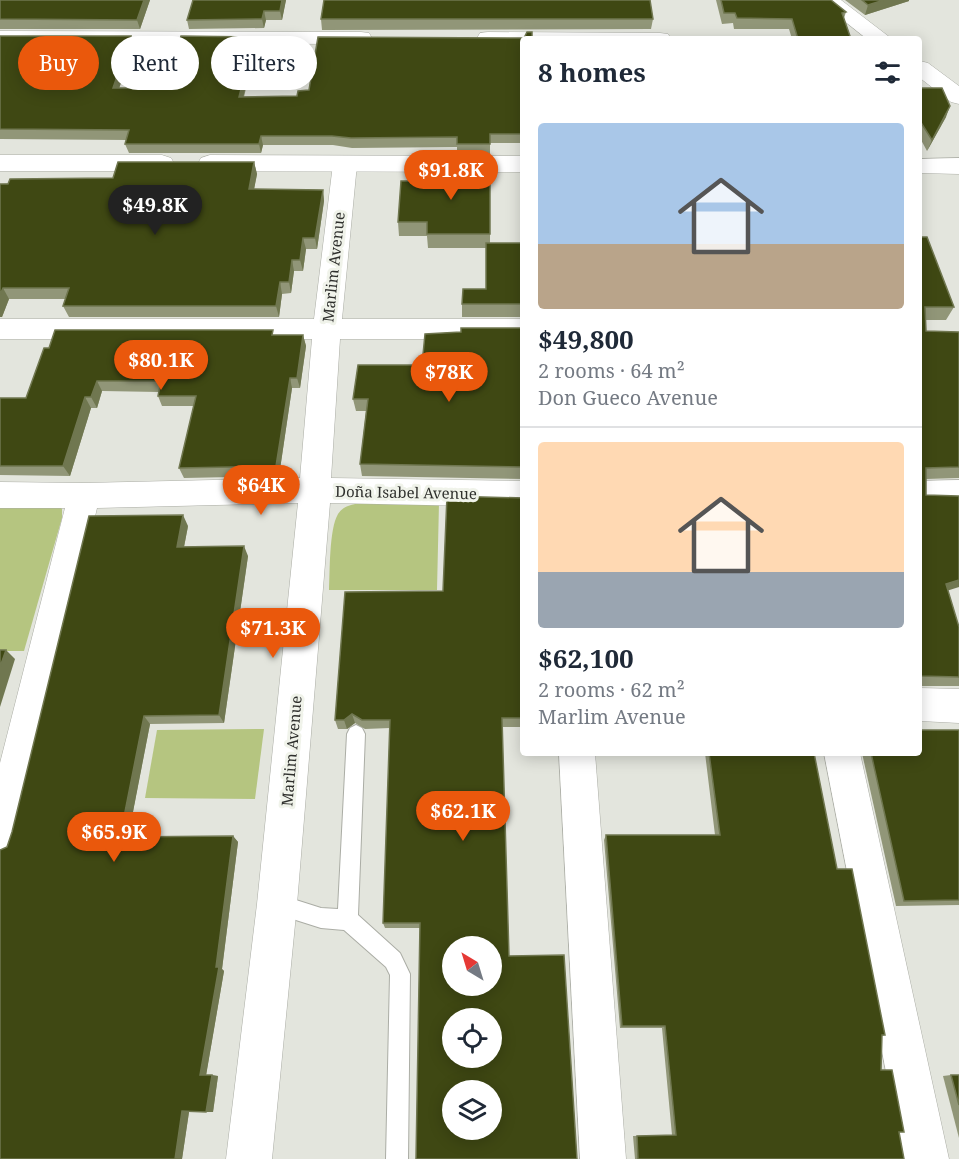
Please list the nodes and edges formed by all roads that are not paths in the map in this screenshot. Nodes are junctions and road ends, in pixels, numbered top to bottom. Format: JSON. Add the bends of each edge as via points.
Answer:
{"nodes":[{"id":1,"x":828,"y":0,"type":"edge"},
{"id":2,"x":877,"y":36,"type":"edge"},
{"id":3,"x":0,"y":37,"type":"edge"},
{"id":4,"x":377,"y":38,"type":"edge"},
{"id":5,"x":471,"y":38,"type":"edge"},
{"id":6,"x":520,"y":38,"type":"edge"},
{"id":7,"x":922,"y":69,"type":"edge"},
{"id":8,"x":959,"y":97,"type":"edge"},
{"id":9,"x":0,"y":163,"type":"edge"},
{"id":10,"x":345,"y":164,"type":"junction"},
{"id":11,"x":520,"y":164,"type":"edge"},
{"id":12,"x":922,"y":166,"type":"edge"},
{"id":13,"x":959,"y":166,"type":"edge"},
{"id":14,"x":327,"y":328,"type":"junction"},
{"id":15,"x":0,"y":329,"type":"edge"},
{"id":16,"x":520,"y":329,"type":"edge"},
{"id":17,"x":315,"y":490,"type":"junction"},
{"id":18,"x":922,"y":493,"type":"edge"},
{"id":19,"x":959,"y":493,"type":"edge"},
{"id":20,"x":520,"y":494,"type":"edge"},
{"id":21,"x":0,"y":495,"type":"edge"},
{"id":22,"x":84,"y":496,"type":"junction"},
{"id":23,"x":922,"y":705,"type":"edge"},
{"id":24,"x":959,"y":706,"type":"edge"},
{"id":25,"x":356,"y":734,"type":"edge"},
{"id":26,"x":577,"y":756,"type":"edge"},
{"id":27,"x":843,"y":756,"type":"edge"},
{"id":28,"x":0,"y":838,"type":"edge"},
{"id":29,"x":277,"y":904,"type":"junction"},
{"id":30,"x":348,"y":920,"type":"junction"},
{"id":31,"x":249,"y":1159,"type":"edge"},
{"id":32,"x":397,"y":1159,"type":"edge"},
{"id":33,"x":603,"y":1159,"type":"edge"},
{"id":34,"x":926,"y":1159,"type":"edge"}],
"edges":[{"from":1,"to":2,"type":"street"},
{"from":3,"to":4,"type":"street"},
{"from":5,"to":6,"type":"street"},
{"from":7,"to":8,"type":"street"},
{"from":9,"to":10,"type":"street"},
{"from":10,"to":11,"type":"street"},
{"from":10,"to":14,"type":"street","name":"Marlim Avenue"},
{"from":12,"to":13,"type":"street"},
{"from":14,"to":15,"type":"street"},
{"from":14,"to":16,"type":"street"},
{"from":14,"to":17,"type":"street","name":"Marlim Avenue"},
{"from":17,"to":20,"type":"street","name":"Doña Isabel Avenue"},
{"from":17,"to":22,"type":"street","name":"Doña Isabel Avenue"},
{"from":17,"to":29,"type":"street","name":"Marlim Avenue"},
{"from":18,"to":19,"type":"street"},
{"from":21,"to":22,"type":"street","name":"Doña Isabel Avenue"},
{"from":22,"to":28,"type":"street"},
{"from":23,"to":24,"type":"street"},
{"from":25,"to":30,"type":"lane"},
{"from":26,"to":33,"type":"street"},
{"from":27,"to":34,"type":"street"},
{"from":29,"to":30,"type":"lane","via":[[321,918]]},
{"from":29,"to":31,"type":"street","name":"Marlim Avenue"},
{"from":30,"to":32,"type":"lane","via":[[382,948],[400,974]]}]}
